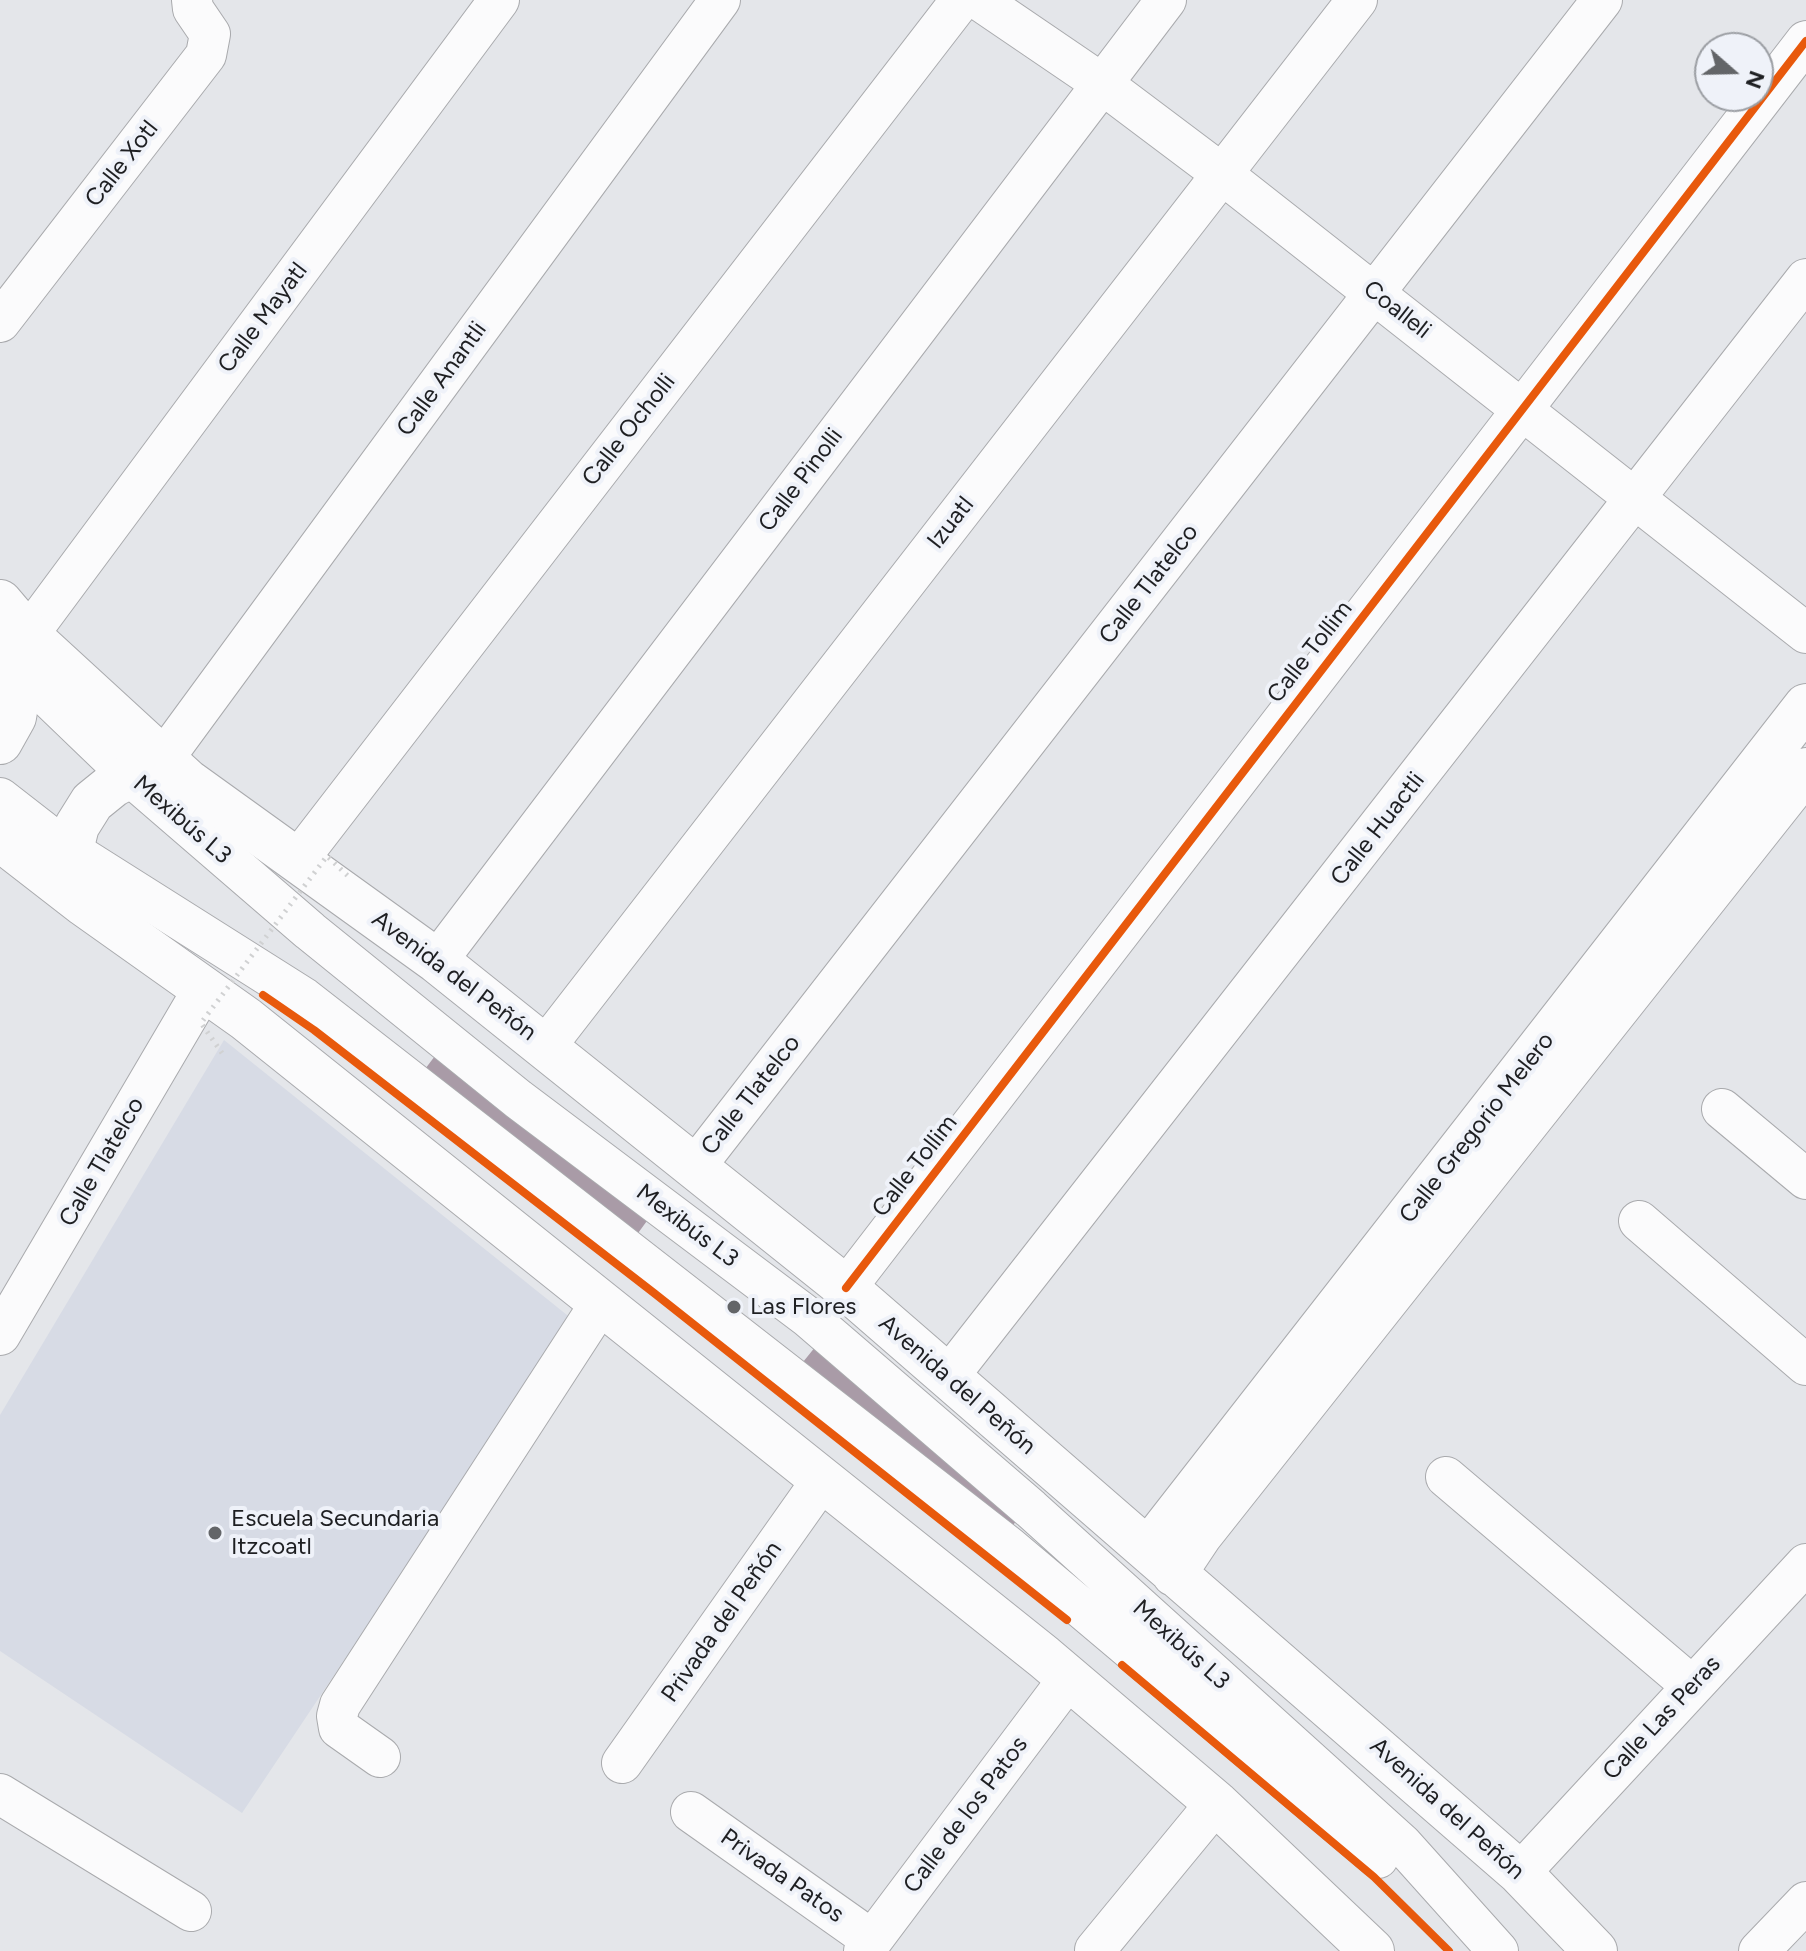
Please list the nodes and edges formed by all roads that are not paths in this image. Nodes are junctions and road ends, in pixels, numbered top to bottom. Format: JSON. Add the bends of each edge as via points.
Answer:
{"nodes":[{"id":1,"x":192,"y":0,"type":"edge"},
{"id":2,"x":499,"y":0,"type":"edge"},
{"id":3,"x":720,"y":0,"type":"edge"},
{"id":4,"x":961,"y":0,"type":"edge"},
{"id":5,"x":979,"y":0,"type":"edge"},
{"id":6,"x":1166,"y":0,"type":"edge"},
{"id":7,"x":1357,"y":0,"type":"edge"},
{"id":8,"x":1602,"y":0,"type":"edge"},
{"id":9,"x":1806,"y":41,"type":"edge"},
{"id":10,"x":1101,"y":83,"type":"junction"},
{"id":11,"x":1222,"y":174,"type":"junction"},
{"id":12,"x":1806,"y":279,"type":"edge"},
{"id":13,"x":1375,"y":293,"type":"junction"},
{"id":14,"x":0,"y":322,"type":"edge"},
{"id":15,"x":1524,"y":408,"type":"junction"},
{"id":16,"x":1636,"y":498,"type":"junction"},
{"id":17,"x":0,"y":602,"type":"edge"},
{"id":18,"x":1806,"y":633,"type":"edge"},
{"id":19,"x":17,"y":654,"type":"edge"},
{"id":20,"x":1806,"y":706,"type":"edge"},
{"id":21,"x":0,"y":742,"type":"edge"},
{"id":22,"x":155,"y":767,"type":"junction"},
{"id":23,"x":1806,"y":770,"type":"edge"},
{"id":24,"x":0,"y":798,"type":"edge"},
{"id":25,"x":0,"y":839,"type":"edge"},
{"id":26,"x":71,"y":850,"type":"junction"},
{"id":27,"x":298,"y":860,"type":"junction"},
{"id":28,"x":84,"y":904,"type":"junction"},
{"id":29,"x":437,"y":961,"type":"junction"},
{"id":30,"x":204,"y":988,"type":"junction"},
{"id":31,"x":546,"y":1046,"type":"junction"},
{"id":32,"x":1722,"y":1109,"type":"dead end"},
{"id":33,"x":695,"y":1167,"type":"junction"},
{"id":34,"x":1806,"y":1179,"type":"edge"},
{"id":35,"x":1639,"y":1221,"type":"dead end"},
{"id":36,"x":846,"y":1288,"type":"junction"},
{"id":37,"x":600,"y":1304,"type":"junction"},
{"id":38,"x":0,"y":1335,"type":"edge"},
{"id":39,"x":1806,"y":1365,"type":"edge"},
{"id":40,"x":948,"y":1377,"type":"junction"},
{"id":41,"x":1446,"y":1477,"type":"dead end"},
{"id":42,"x":822,"y":1480,"type":"junction"},
{"id":43,"x":1161,"y":1562,"type":"junction"},
{"id":44,"x":1806,"y":1564,"type":"edge"},
{"id":45,"x":1069,"y":1678,"type":"junction"},
{"id":46,"x":1692,"y":1686,"type":"junction"},
{"id":47,"x":380,"y":1757,"type":"dead end"},
{"id":48,"x":622,"y":1763,"type":"dead end"},
{"id":49,"x":0,"y":1794,"type":"edge"},
{"id":50,"x":1216,"y":1803,"type":"junction"},
{"id":51,"x":691,"y":1812,"type":"dead end"},
{"id":52,"x":1520,"y":1873,"type":"junction"},
{"id":53,"x":1806,"y":1902,"type":"edge"},
{"id":54,"x":191,"y":1911,"type":"dead end"},
{"id":55,"x":868,"y":1946,"type":"edge"},
{"id":56,"x":1095,"y":1950,"type":"edge"},
{"id":57,"x":1372,"y":1951,"type":"edge"},
{"id":58,"x":1470,"y":1951,"type":"edge"},
{"id":59,"x":1498,"y":1951,"type":"edge"},
{"id":60,"x":1595,"y":1951,"type":"edge"},
{"id":61,"x":1759,"y":1951,"type":"edge"}],
"edges":[{"from":1,"to":14,"type":"street","name":"Calle Xotl","via":[[210,34],[206,55]]},
{"from":2,"to":19,"type":"street","name":"Calle Mayatl"},
{"from":3,"to":22,"type":"street","name":"Calle Anantli"},
{"from":4,"to":27,"type":"street","name":"Calle Ocholli"},
{"from":5,"to":10,"type":"street","name":"Coalleli"},
{"from":6,"to":10,"type":"street","name":"Calle Pinolli"},
{"from":7,"to":11,"type":"street","name":"Izuatl"},
{"from":8,"to":13,"type":"street","name":"Calle Tlatelco"},
{"from":9,"to":15,"type":"street","name":"Calle Tollim"},
{"from":10,"to":11,"type":"street","name":"Coalleli"},
{"from":10,"to":29,"type":"street","name":"Calle Pinolli"},
{"from":11,"to":13,"type":"street","name":"Coalleli"},
{"from":11,"to":31,"type":"street","name":"Izuatl"},
{"from":12,"to":16,"type":"street","name":"Calle Huactli"},
{"from":13,"to":15,"type":"street","name":"Coalleli"},
{"from":13,"to":33,"type":"street","name":"Calle Tlatelco"},
{"from":15,"to":16,"type":"street","name":"Coalleli"},
{"from":15,"to":36,"type":"street","name":"Calle Tollim"},
{"from":16,"to":18,"type":"street","name":"Coalleli"},
{"from":16,"to":40,"type":"street","name":"Calle Huactli"},
{"from":17,"to":19,"type":"main road","name":"Avenida del Peñón"},
{"from":19,"to":21,"type":"main road","via":[[14,717]]},
{"from":19,"to":22,"type":"main road","name":"Avenida del Peñón"},
{"from":20,"to":43,"type":"main road","name":"Calle Gregorio Melero"},
{"from":22,"to":26,"type":"main road","via":[[92,802],[77,826]]},
{"from":22,"to":27,"type":"main road","name":"Avenida del Peñón"},
{"from":22,"to":59,"type":"street","name":"Mexibús L3","via":[[310,931],[518,1099],[821,1328],[1031,1509],[1402,1844]]},
{"from":23,"to":43,"type":"main road","name":"Calle Gregorio Melero","via":[[1200,1535]]},
{"from":24,"to":26,"type":"street","name":"Mexibús L3"},
{"from":25,"to":28,"type":"main road"},
{"from":26,"to":28,"type":"main road","via":[[73,880]]},
{"from":26,"to":58,"type":"street","name":"Mexibús L3","via":[[304,998],[1009,1547],[1383,1862]]},
{"from":27,"to":29,"type":"main road","name":"Avenida del Peñón"},
{"from":28,"to":30,"type":"main road"},
{"from":29,"to":31,"type":"main road","name":"Avenida del Peñón"},
{"from":30,"to":37,"type":"main road"},
{"from":30,"to":38,"type":"street","name":"Calle Tlatelco"},
{"from":31,"to":33,"type":"main road","name":"Avenida del Peñón"},
{"from":32,"to":34,"type":"street"},
{"from":33,"to":36,"type":"main road","name":"Avenida del Peñón"},
{"from":35,"to":39,"type":"street"},
{"from":36,"to":40,"type":"main road","name":"Avenida del Peñón"},
{"from":37,"to":42,"type":"main road"},
{"from":37,"to":47,"type":"street","via":[[340,1705],[339,1728]]},
{"from":40,"to":43,"type":"main road","name":"Avenida del Peñón"},
{"from":41,"to":46,"type":"street"},
{"from":42,"to":45,"type":"main road"},
{"from":42,"to":48,"type":"street","name":"Privada del Peñón"},
{"from":43,"to":52,"type":"main road","name":"Avenida del Peñón"},
{"from":44,"to":46,"type":"street","name":"Calle Las Peras"},
{"from":45,"to":50,"type":"main road"},
{"from":45,"to":55,"type":"street","name":"Calle de los Patos"},
{"from":46,"to":52,"type":"street","name":"Calle Las Peras"},
{"from":49,"to":54,"type":"street"},
{"from":50,"to":56,"type":"street"},
{"from":50,"to":57,"type":"main road"},
{"from":51,"to":55,"type":"street","name":"Privada Patos"},
{"from":52,"to":60,"type":"main road","name":"Avenida del Peñón"},
{"from":53,"to":61,"type":"street"}]}
